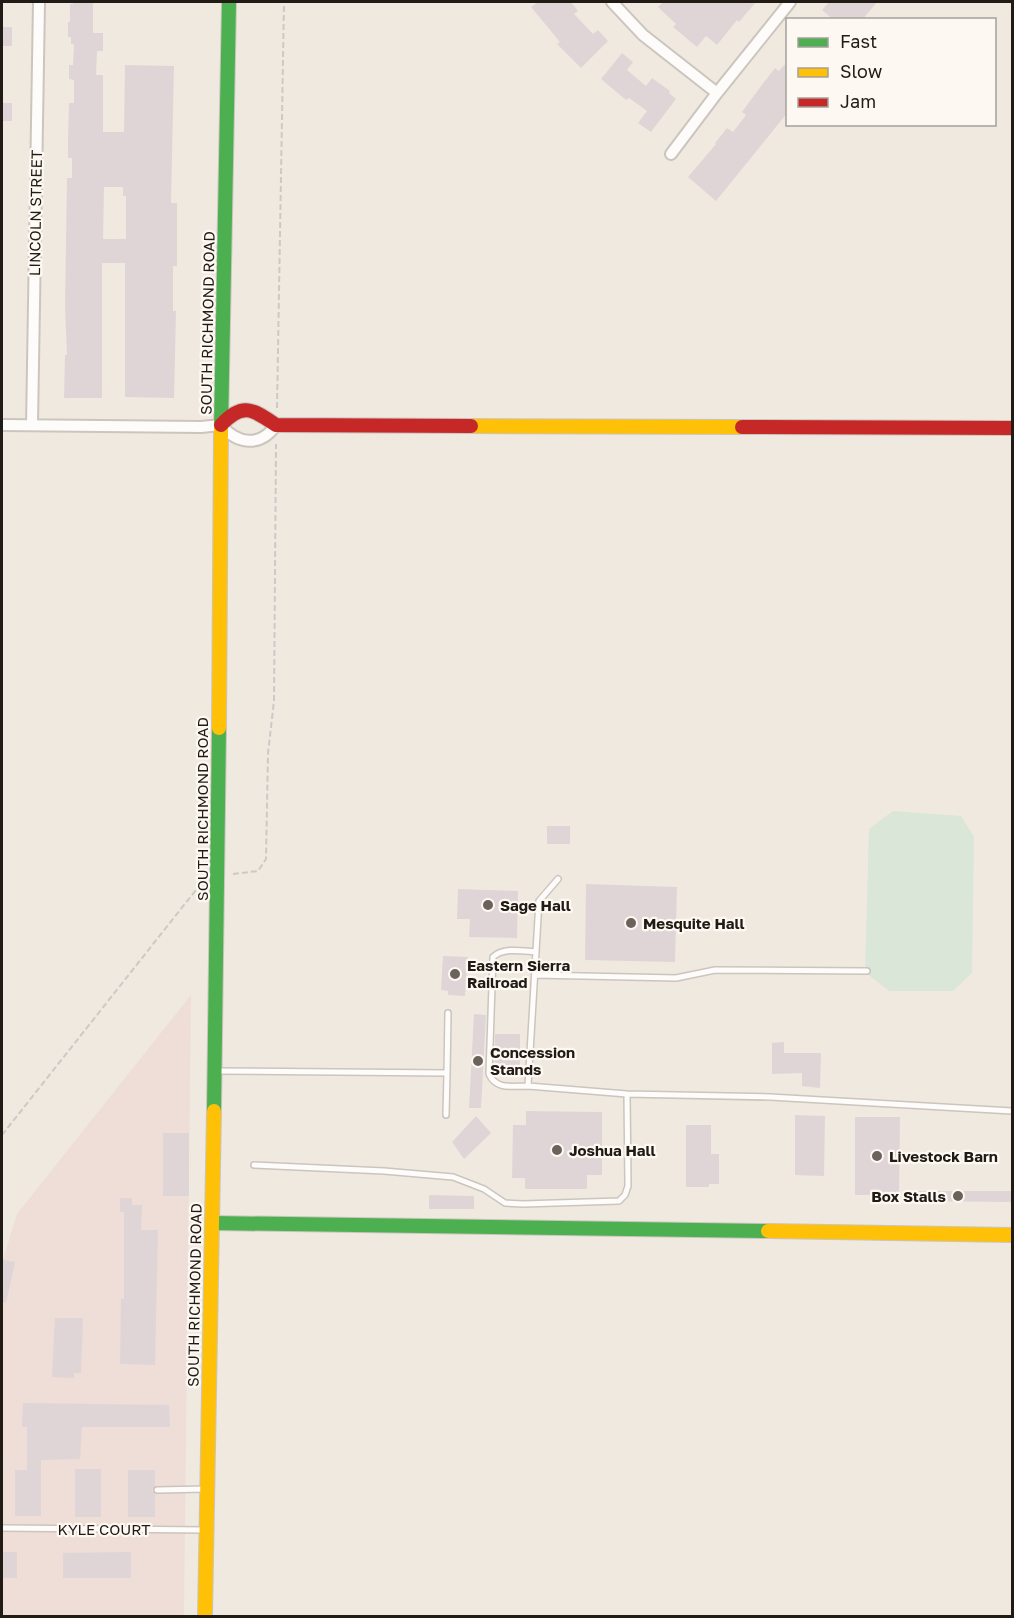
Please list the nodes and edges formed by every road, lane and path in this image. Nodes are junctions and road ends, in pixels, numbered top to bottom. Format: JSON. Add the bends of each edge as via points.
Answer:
{"nodes":[{"id":1,"x":39,"y":2,"type":"edge"},
{"id":2,"x":229,"y":2,"type":"edge"},
{"id":3,"x":612,"y":2,"type":"edge"},
{"id":4,"x":790,"y":2,"type":"edge"},
{"id":5,"x":717,"y":93,"type":"junction"},
{"id":6,"x":671,"y":154,"type":"dead end"},
{"id":7,"x":2,"y":425,"type":"edge"},
{"id":8,"x":32,"y":425,"type":"junction"},
{"id":9,"x":221,"y":425,"type":"junction"},
{"id":10,"x":276,"y":425,"type":"junction"},
{"id":11,"x":1012,"y":428,"type":"edge"},
{"id":12,"x":558,"y":879,"type":"dead end"},
{"id":13,"x":536,"y":952,"type":"junction"},
{"id":14,"x":867,"y":971,"type":"dead end"},
{"id":15,"x":535,"y":975,"type":"junction"},
{"id":16,"x":448,"y":1013,"type":"dead end"},
{"id":17,"x":214,"y":1071,"type":"junction"},
{"id":18,"x":447,"y":1073,"type":"junction"},
{"id":19,"x":528,"y":1086,"type":"junction"},
{"id":20,"x":627,"y":1094,"type":"junction"},
{"id":21,"x":1012,"y":1111,"type":"edge"},
{"id":22,"x":446,"y":1115,"type":"dead end"},
{"id":23,"x":254,"y":1165,"type":"dead end"},
{"id":24,"x":212,"y":1223,"type":"junction"},
{"id":25,"x":1012,"y":1235,"type":"edge"},
{"id":26,"x":157,"y":1490,"type":"dead end"},
{"id":27,"x":207,"y":1490,"type":"junction"},
{"id":28,"x":2,"y":1528,"type":"edge"},
{"id":29,"x":206,"y":1530,"type":"junction"},
{"id":30,"x":205,"y":1617,"type":"edge"}],
"edges":[{"from":1,"to":8,"type":"street","name":"LINCOLN STREET"},
{"from":2,"to":9,"type":"street","name":"SOUTH RICHMOND ROAD"},
{"from":3,"to":5,"type":"street","via":[[644,34]]},
{"from":4,"to":5,"type":"street"},
{"from":5,"to":6,"type":"street"},
{"from":7,"to":8,"type":"street"},
{"from":8,"to":9,"type":"street"},
{"from":9,"to":10,"type":"street","via":[[237,439],[249,441],[268,434]]},
{"from":9,"to":10,"type":"street","via":[[241,409],[259,412]]},
{"from":9,"to":17,"type":"street","name":"SOUTH RICHMOND ROAD"},
{"from":10,"to":11,"type":"street"},
{"from":12,"to":13,"type":"lane","via":[[539,901]]},
{"from":13,"to":15,"type":"lane"},
{"from":13,"to":19,"type":"lane","via":[[506,951],[493,957],[489,1074],[498,1086]]},
{"from":14,"to":15,"type":"lane","via":[[715,969],[676,978]]},
{"from":15,"to":19,"type":"lane"},
{"from":16,"to":18,"type":"lane"},
{"from":17,"to":18,"type":"lane"},
{"from":17,"to":24,"type":"street","name":"SOUTH RICHMOND ROAD"},
{"from":18,"to":22,"type":"lane"},
{"from":19,"to":20,"type":"lane"},
{"from":20,"to":21,"type":"lane","via":[[770,1097]]},
{"from":20,"to":23,"type":"lane","via":[[628,1186],[619,1201],[505,1203],[484,1189],[453,1177]]},
{"from":24,"to":25,"type":"street"},
{"from":24,"to":27,"type":"street","name":"SOUTH RICHMOND ROAD"},
{"from":26,"to":27,"type":"lane"},
{"from":27,"to":29,"type":"street","name":"SOUTH RICHMOND ROAD"},
{"from":28,"to":29,"type":"lane","name":"KYLE COURT"},
{"from":29,"to":30,"type":"street","name":"SOUTH RICHMOND ROAD"}]}
